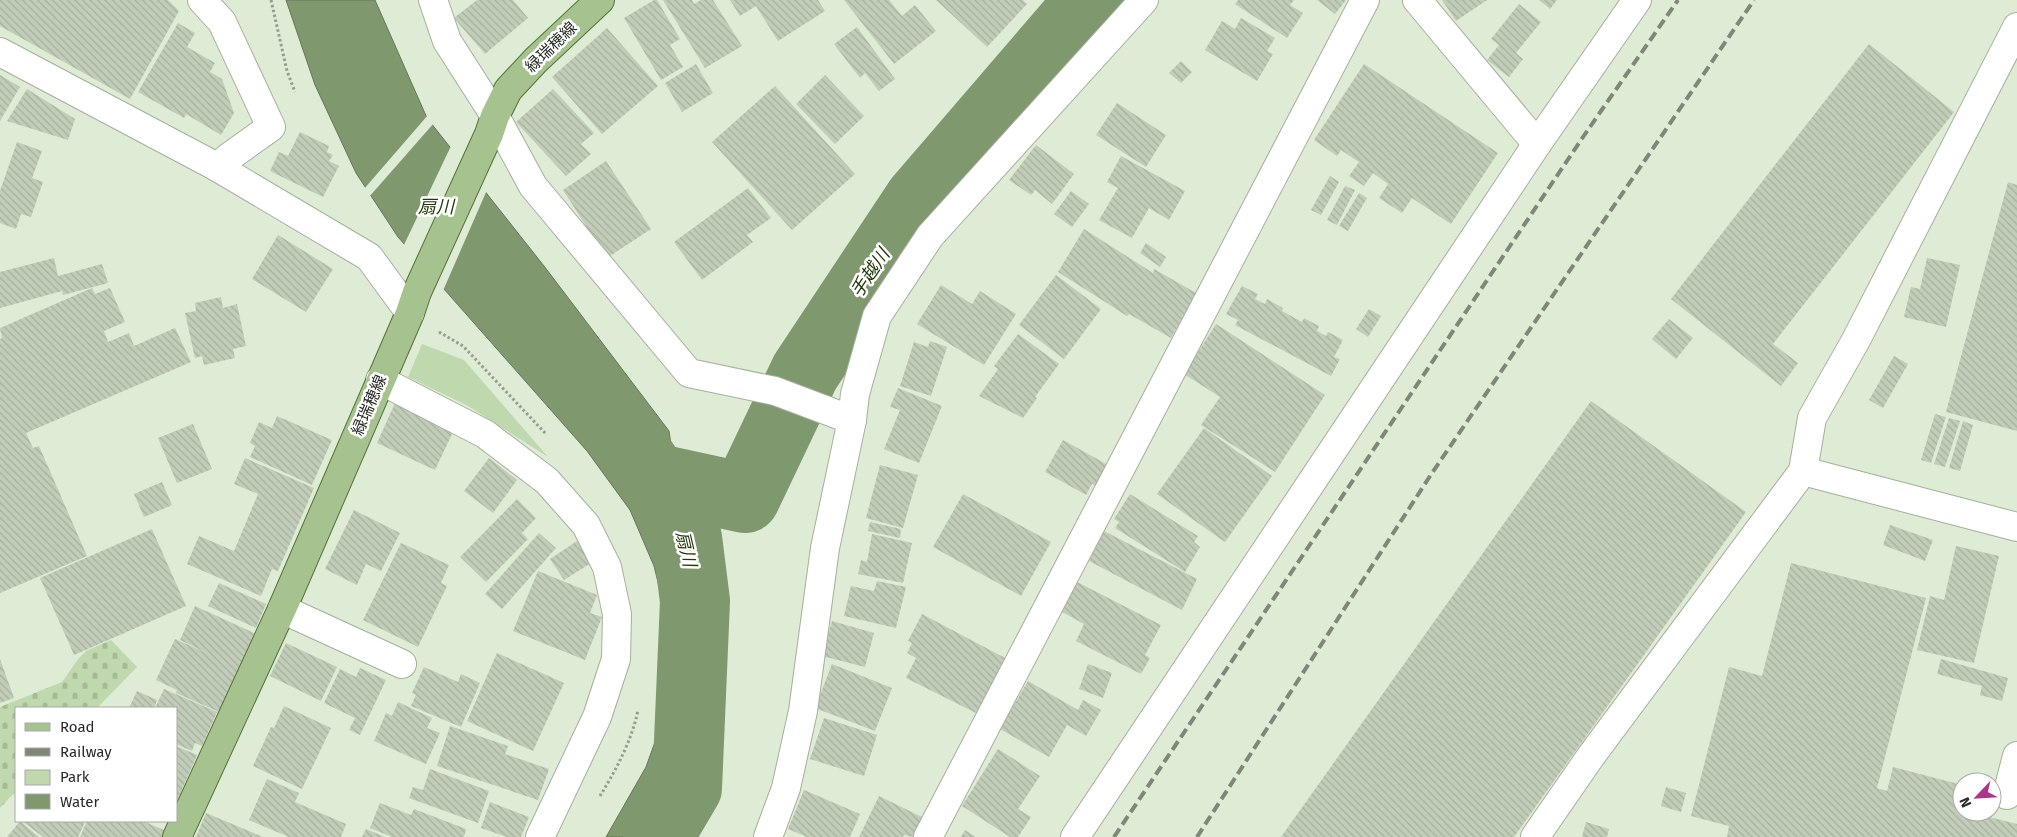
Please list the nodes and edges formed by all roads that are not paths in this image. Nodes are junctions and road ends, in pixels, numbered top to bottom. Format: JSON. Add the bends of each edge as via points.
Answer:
{"nodes":[{"id":1,"x":202,"y":0,"type":"edge"},
{"id":2,"x":433,"y":0,"type":"edge"},
{"id":3,"x":600,"y":0,"type":"edge"},
{"id":4,"x":1144,"y":0,"type":"edge"},
{"id":5,"x":1365,"y":0,"type":"edge"},
{"id":6,"x":1417,"y":0,"type":"edge"},
{"id":7,"x":1637,"y":0,"type":"edge"},
{"id":8,"x":220,"y":11,"type":"edge"},
{"id":9,"x":2017,"y":27,"type":"edge"},
{"id":10,"x":0,"y":52,"type":"edge"},
{"id":11,"x":492,"y":125,"type":"junction"},
{"id":12,"x":1537,"y":144,"type":"junction"},
{"id":13,"x":217,"y":167,"type":"junction"},
{"id":14,"x":413,"y":302,"type":"junction"},
{"id":15,"x":380,"y":380,"type":"junction"},
{"id":16,"x":843,"y":416,"type":"junction"},
{"id":17,"x":1803,"y":471,"type":"junction"},
{"id":18,"x":2017,"y":527,"type":"edge"},
{"id":19,"x":282,"y":609,"type":"junction"},
{"id":20,"x":402,"y":664,"type":"dead end"},
{"id":21,"x":2017,"y":756,"type":"edge"},
{"id":22,"x":2008,"y":795,"type":"dead end"},
{"id":23,"x":177,"y":837,"type":"edge"},
{"id":24,"x":540,"y":837,"type":"edge"},
{"id":25,"x":768,"y":837,"type":"edge"},
{"id":26,"x":928,"y":837,"type":"edge"},
{"id":27,"x":1074,"y":837,"type":"edge"},
{"id":28,"x":1535,"y":837,"type":"edge"}],
"edges":[{"from":1,"to":8,"type":"street"},
{"from":2,"to":11,"type":"street","via":[[448,41]]},
{"from":3,"to":11,"type":"main road","name":"緑瑞穂線","via":[[508,90]]},
{"from":4,"to":16,"type":"street","via":[[930,236],[877,316],[855,394]]},
{"from":5,"to":26,"type":"street"},
{"from":6,"to":12,"type":"street"},
{"from":7,"to":12,"type":"street"},
{"from":8,"to":13,"type":"street","via":[[271,127]]},
{"from":9,"to":17,"type":"street","via":[[1856,340],[1812,418]]},
{"from":10,"to":13,"type":"street"},
{"from":11,"to":14,"type":"main road","name":"緑瑞穂線"},
{"from":11,"to":16,"type":"street","via":[[533,186],[689,373],[775,391]]},
{"from":12,"to":27,"type":"street"},
{"from":13,"to":14,"type":"street","via":[[369,258]]},
{"from":14,"to":15,"type":"main road","name":"緑瑞穂線"},
{"from":15,"to":19,"type":"main road","name":"緑瑞穂線"},
{"from":15,"to":24,"type":"street","via":[[485,434],[547,481],[586,525],[606,567],[617,614],[616,658],[597,717]]},
{"from":16,"to":25,"type":"street","via":[[803,711],[786,788]]},
{"from":17,"to":18,"type":"street"},
{"from":17,"to":28,"type":"street","via":[[1591,756]]},
{"from":19,"to":20,"type":"street"},
{"from":19,"to":23,"type":"main road","name":"緑瑞穂線"},
{"from":21,"to":22,"type":"street"}]}
